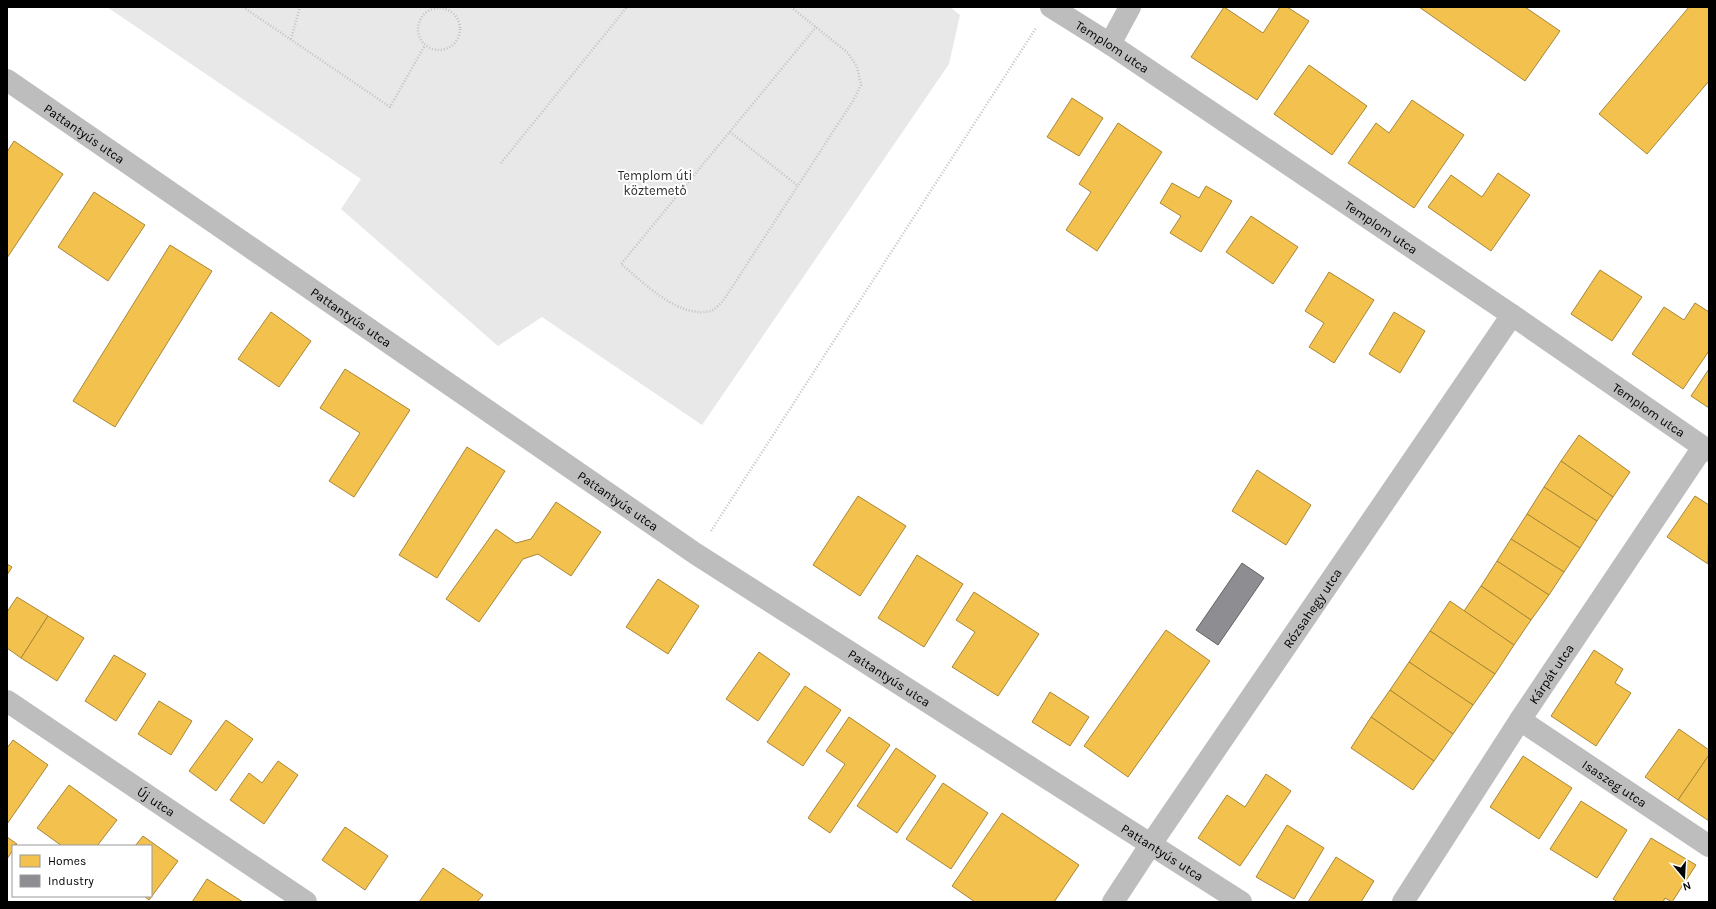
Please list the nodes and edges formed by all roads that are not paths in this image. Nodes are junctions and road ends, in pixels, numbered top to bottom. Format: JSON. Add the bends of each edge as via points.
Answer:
{"nodes":[{"id":1,"x":1051,"y":7,"type":"edge"},
{"id":2,"x":1130,"y":7,"type":"edge"},
{"id":3,"x":1110,"y":44,"type":"junction"},
{"id":4,"x":7,"y":80,"type":"edge"},
{"id":5,"x":1512,"y":315,"type":"junction"},
{"id":6,"x":1706,"y":449,"type":"edge"},
{"id":7,"x":7,"y":701,"type":"edge"},
{"id":8,"x":1520,"y":720,"type":"junction"},
{"id":9,"x":1151,"y":844,"type":"junction"},
{"id":10,"x":1709,"y":846,"type":"edge"},
{"id":11,"x":306,"y":902,"type":"edge"},
{"id":12,"x":1113,"y":902,"type":"edge"},
{"id":13,"x":1241,"y":902,"type":"edge"},
{"id":14,"x":1403,"y":902,"type":"edge"}],
"edges":[{"from":1,"to":3,"type":"street","name":"Templom utca"},
{"from":2,"to":3,"type":"street"},
{"from":3,"to":5,"type":"street","name":"Templom utca"},
{"from":4,"to":9,"type":"street","name":"Pattantyús utca","via":[[696,554]]},
{"from":5,"to":6,"type":"street","name":"Templom utca"},
{"from":5,"to":9,"type":"street","name":"Rózsahegy utca"},
{"from":6,"to":8,"type":"street","name":"Kárpát utca"},
{"from":7,"to":11,"type":"street","name":"Új utca"},
{"from":8,"to":10,"type":"street","name":"Isaszeg utca"},
{"from":8,"to":14,"type":"street","name":"Kárpát utca"},
{"from":9,"to":12,"type":"street","name":"Rózsahegy utca"},
{"from":9,"to":13,"type":"street","name":"Pattantyús utca"}]}
